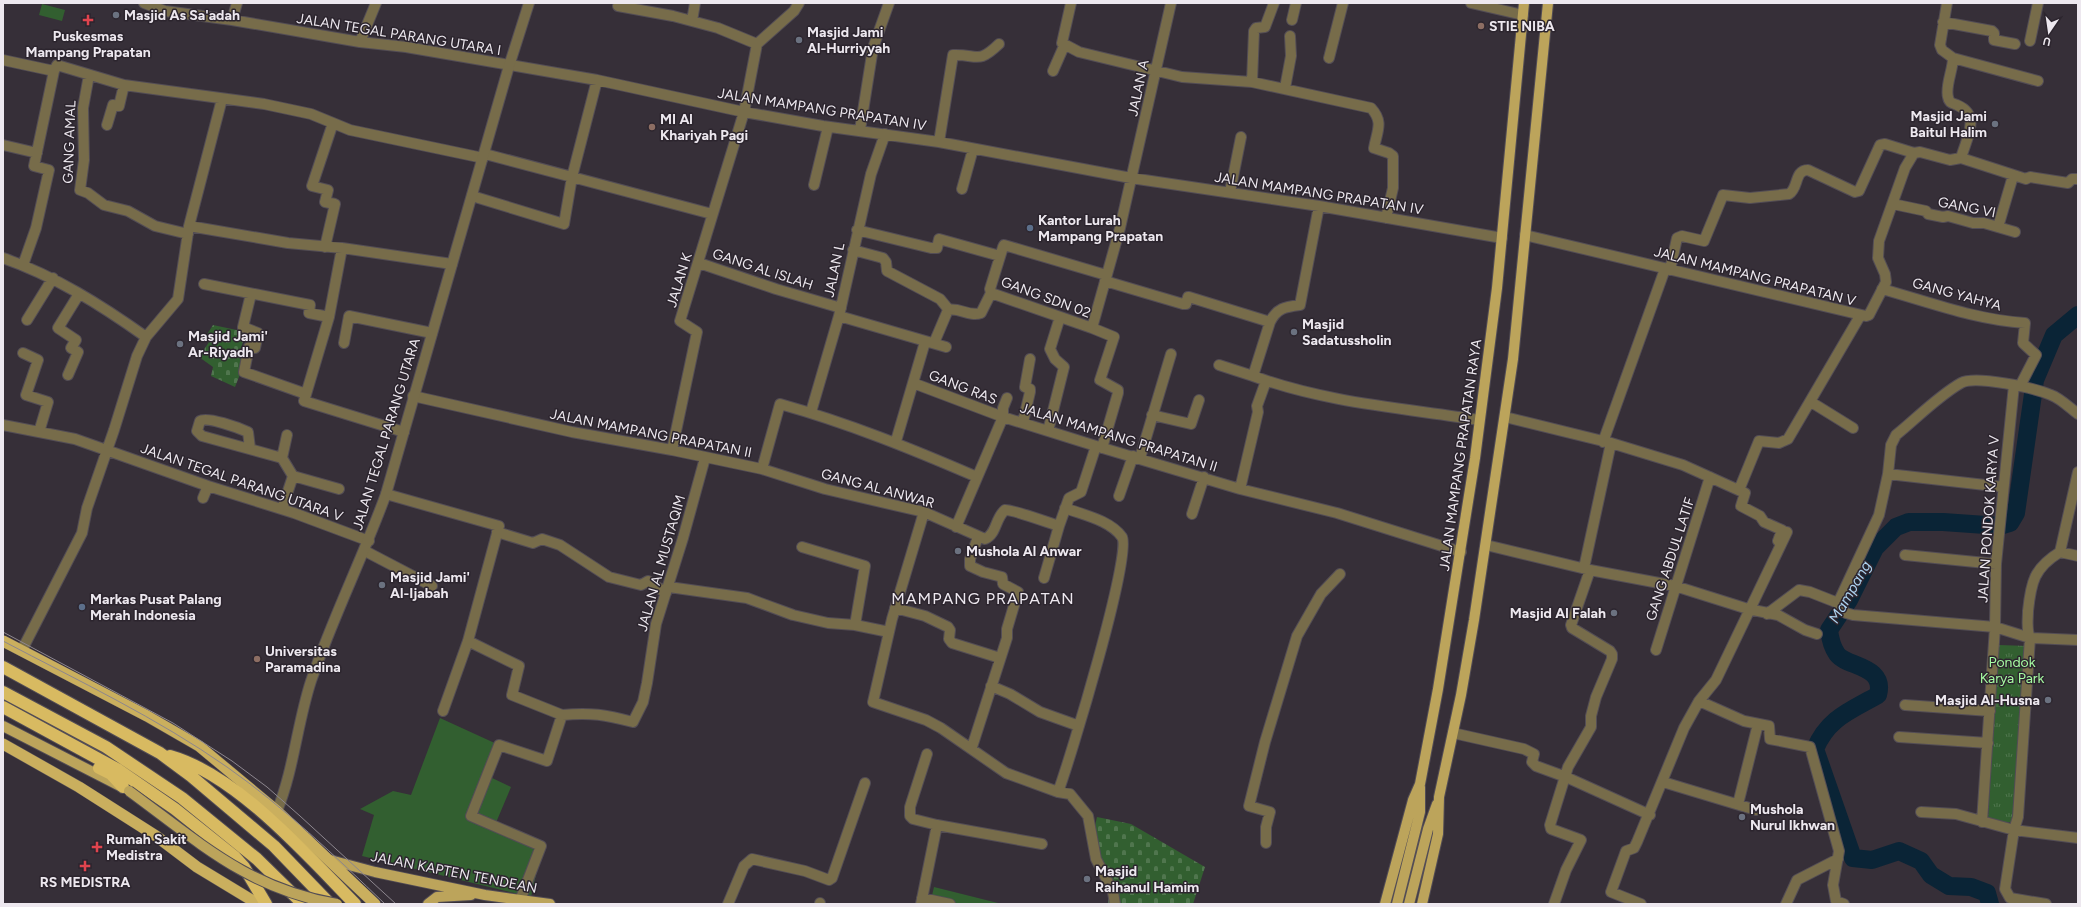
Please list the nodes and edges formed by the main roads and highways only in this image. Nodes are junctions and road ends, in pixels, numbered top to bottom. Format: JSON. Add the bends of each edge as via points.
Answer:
{"nodes":[{"id":1,"x":1524,"y":3,"type":"edge"},
{"id":2,"x":1548,"y":3,"type":"edge"},
{"id":3,"x":3,"y":641,"type":"edge"},
{"id":4,"x":3,"y":667,"type":"edge"},
{"id":5,"x":3,"y":692,"type":"edge"},
{"id":6,"x":3,"y":707,"type":"edge"},
{"id":7,"x":3,"y":716,"type":"edge"},
{"id":8,"x":3,"y":726,"type":"edge"},
{"id":9,"x":3,"y":744,"type":"edge"},
{"id":10,"x":160,"y":753,"type":"junction"},
{"id":11,"x":1420,"y":784,"type":"junction"},
{"id":12,"x":126,"y":789,"type":"junction"},
{"id":13,"x":1439,"y":797,"type":"junction"},
{"id":14,"x":330,"y":860,"type":"junction"},
{"id":15,"x":485,"y":895,"type":"junction"},
{"id":16,"x":258,"y":904,"type":"edge"},
{"id":17,"x":266,"y":904,"type":"edge"},
{"id":18,"x":303,"y":904,"type":"edge"},
{"id":19,"x":330,"y":904,"type":"edge"},
{"id":20,"x":337,"y":904,"type":"edge"},
{"id":21,"x":355,"y":904,"type":"edge"},
{"id":22,"x":375,"y":904,"type":"edge"},
{"id":23,"x":428,"y":904,"type":"edge"},
{"id":24,"x":550,"y":904,"type":"edge"},
{"id":25,"x":1385,"y":904,"type":"edge"},
{"id":26,"x":1397,"y":904,"type":"edge"},
{"id":27,"x":1409,"y":904,"type":"edge"},
{"id":28,"x":1422,"y":904,"type":"edge"}],
"edges":[{"from":1,"to":11,"type":"main road","name":"JALAN MAMPANG PRAPATAN RAYA","via":[[1492,327],[1461,552]]},
{"from":2,"to":13,"type":"main road","via":[[1519,313],[1505,417],[1474,620]]},
{"from":3,"to":14,"type":"highway","via":[[199,746],[277,811]]},
{"from":4,"to":10,"type":"highway"},
{"from":5,"to":18,"type":"highway","via":[[106,747],[182,798],[257,859]]},
{"from":6,"to":17,"type":"highway","via":[[117,769],[175,809],[235,857],[244,867]]},
{"from":7,"to":12,"type":"highway","via":[[47,737],[111,774]]},
{"from":8,"to":12,"type":"main road"},
{"from":9,"to":16,"type":"highway","via":[[92,795],[156,836],[197,867]]},
{"from":10,"to":19,"type":"highway","via":[[274,846]]},
{"from":10,"to":21,"type":"highway","via":[[196,766],[249,802],[287,834]]},
{"from":11,"to":25,"type":"main road","name":"JALAN MAMPANG PRAPATAN RAYA","via":[[1413,800]]},
{"from":11,"to":26,"type":"main road","via":[[1420,812]]},
{"from":12,"to":20,"type":"main road","bridge":true,"via":[[231,866],[286,891]]},
{"from":13,"to":27,"type":"main road"},
{"from":13,"to":28,"type":"main road","via":[[1438,834]]},
{"from":14,"to":15,"type":"main road","name":"JALAN KAPTEN TENDEAN"},
{"from":14,"to":22,"type":"highway"},
{"from":15,"to":23,"type":"main road","via":[[436,897]]},
{"from":15,"to":24,"type":"main road","name":"JALAN KAPTEN TENDEAN"}]}
